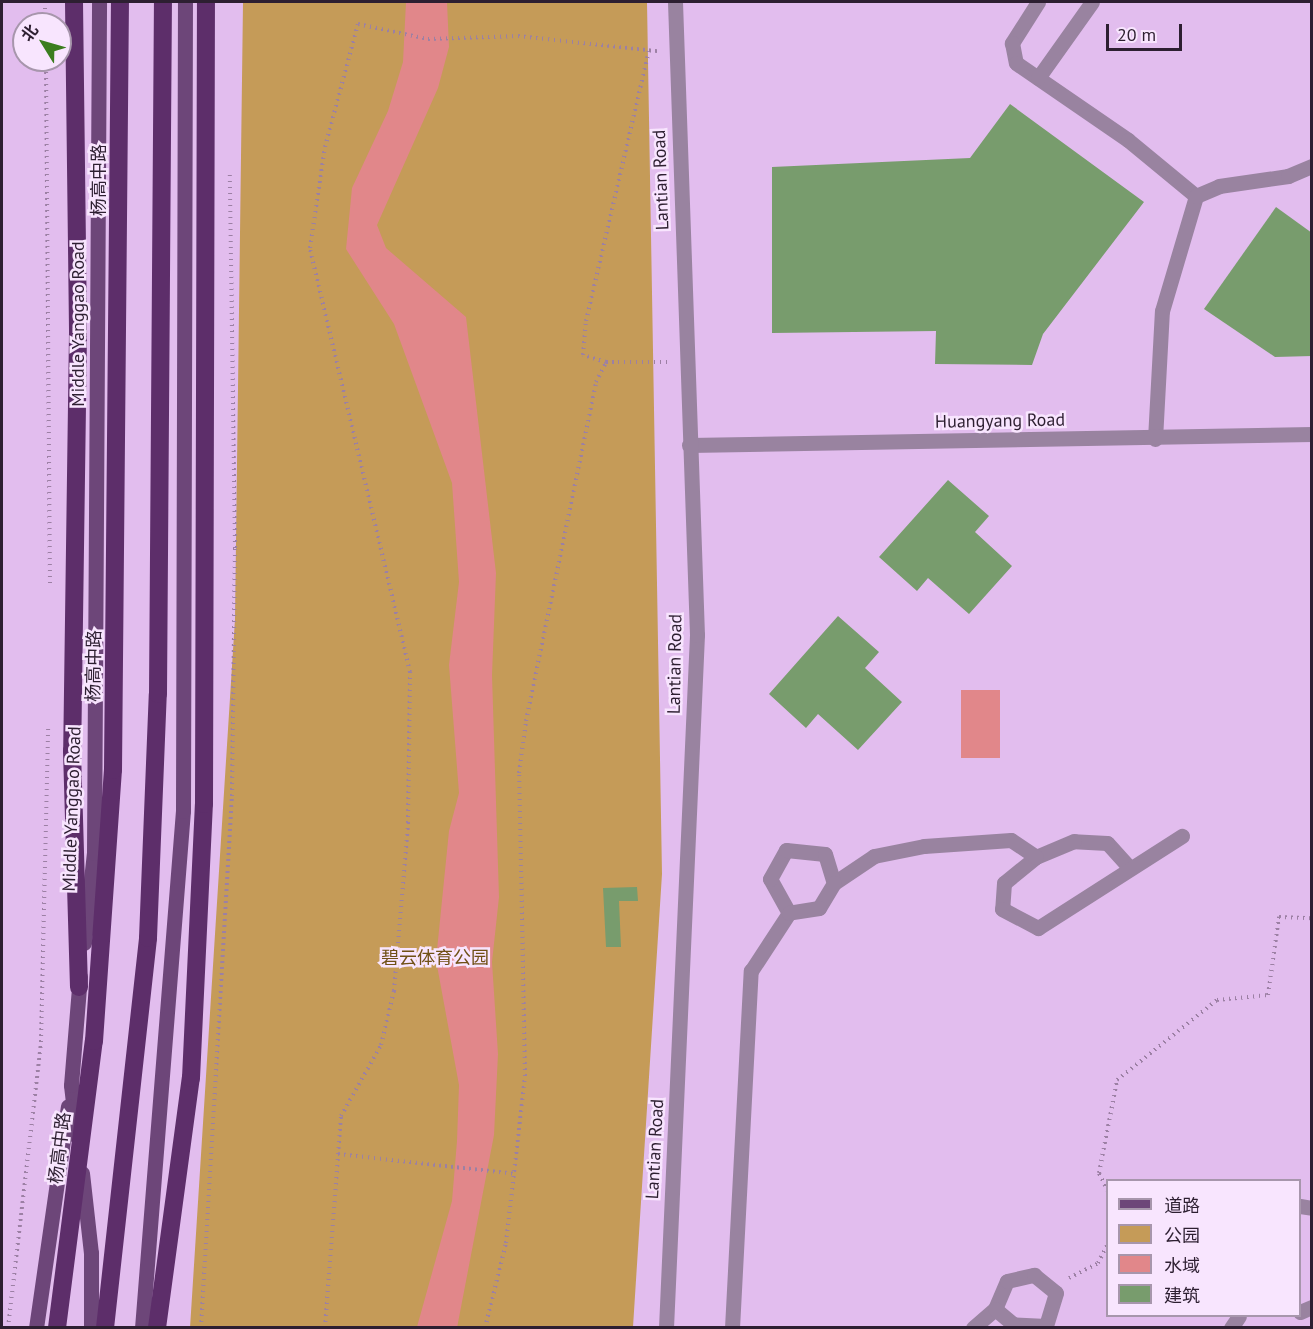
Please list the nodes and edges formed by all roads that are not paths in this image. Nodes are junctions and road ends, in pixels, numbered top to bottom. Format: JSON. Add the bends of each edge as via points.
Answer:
{"nodes":[{"id":1,"x":74,"y":2,"type":"edge"},
{"id":2,"x":99,"y":2,"type":"edge"},
{"id":3,"x":120,"y":2,"type":"edge"},
{"id":4,"x":163,"y":2,"type":"edge"},
{"id":5,"x":185,"y":2,"type":"edge"},
{"id":6,"x":206,"y":2,"type":"edge"},
{"id":7,"x":675,"y":2,"type":"edge"},
{"id":8,"x":1038,"y":2,"type":"edge"},
{"id":9,"x":1092,"y":2,"type":"edge"},
{"id":10,"x":1038,"y":78,"type":"junction"},
{"id":11,"x":1311,"y":166,"type":"edge"},
{"id":12,"x":1196,"y":196,"type":"junction"},
{"id":13,"x":1311,"y":434,"type":"edge"},
{"id":14,"x":1155,"y":439,"type":"junction"},
{"id":15,"x":689,"y":445,"type":"junction"},
{"id":16,"x":1182,"y":836,"type":"dead end"},
{"id":17,"x":1036,"y":857,"type":"junction"},
{"id":18,"x":1128,"y":866,"type":"junction"},
{"id":19,"x":834,"y":883,"type":"junction"},
{"id":20,"x":789,"y":913,"type":"junction"},
{"id":21,"x":79,"y":987,"type":"junction"},
{"id":22,"x":71,"y":1086,"type":"junction"},
{"id":23,"x":995,"y":1310,"type":"junction"},
{"id":24,"x":1046,"y":1327,"type":"edge"},
{"id":25,"x":36,"y":1328,"type":"edge"},
{"id":26,"x":57,"y":1328,"type":"edge"},
{"id":27,"x":91,"y":1328,"type":"edge"},
{"id":28,"x":105,"y":1328,"type":"edge"},
{"id":29,"x":142,"y":1328,"type":"edge"},
{"id":30,"x":157,"y":1328,"type":"edge"},
{"id":31,"x":666,"y":1328,"type":"edge"},
{"id":32,"x":732,"y":1328,"type":"edge"},
{"id":33,"x":973,"y":1328,"type":"edge"}],
"edges":[{"from":1,"to":21,"type":"highway","via":[[78,333],[72,751]]},
{"from":2,"to":21,"type":"main road","name":"Middle Yanggao Road","via":[[94,853]]},
{"from":3,"to":26,"type":"highway","name":"杨高中路","bridge":true,"via":[[113,770],[94,1041]]},
{"from":4,"to":28,"type":"highway","bridge":true,"via":[[158,694],[148,938]]},
{"from":5,"to":29,"type":"main road","via":[[183,811]]},
{"from":6,"to":30,"type":"highway","via":[[204,804],[191,1078]]},
{"from":7,"to":15,"type":"street","name":"Lantian Road"},
{"from":8,"to":10,"type":"street","via":[[1012,43],[1016,63]]},
{"from":9,"to":10,"type":"street"},
{"from":10,"to":12,"type":"street","via":[[1128,140]]},
{"from":11,"to":12,"type":"street","via":[[1288,176],[1219,186]]},
{"from":12,"to":14,"type":"street","via":[[1162,311]]},
{"from":13,"to":14,"type":"street","name":"Huangyang Road"},
{"from":14,"to":15,"type":"street","name":"Huangyang Road"},
{"from":15,"to":31,"type":"street","name":"Lantian Road","via":[[697,635]]},
{"from":16,"to":18,"type":"street"},
{"from":17,"to":18,"type":"street","via":[[1074,842],[1107,843]]},
{"from":17,"to":18,"type":"street","via":[[1004,883],[1002,909],[1038,928]]},
{"from":17,"to":19,"type":"street","via":[[1011,840],[924,846],[874,856]]},
{"from":19,"to":20,"type":"street","via":[[819,908]]},
{"from":19,"to":20,"type":"street","via":[[825,854],[786,850],[770,879]]},
{"from":20,"to":32,"type":"street","via":[[751,971]]},
{"from":21,"to":22,"type":"main road","name":"Middle Yanggao Road"},
{"from":22,"to":25,"type":"main road"},
{"from":22,"to":27,"type":"main road","name":"Middle Yanggao Road","via":[[91,1253]]},
{"from":23,"to":24,"type":"street","via":[[1013,1324]]},
{"from":23,"to":24,"type":"street","via":[[1007,1281],[1034,1275],[1056,1293]]},
{"from":23,"to":33,"type":"street"}]}
